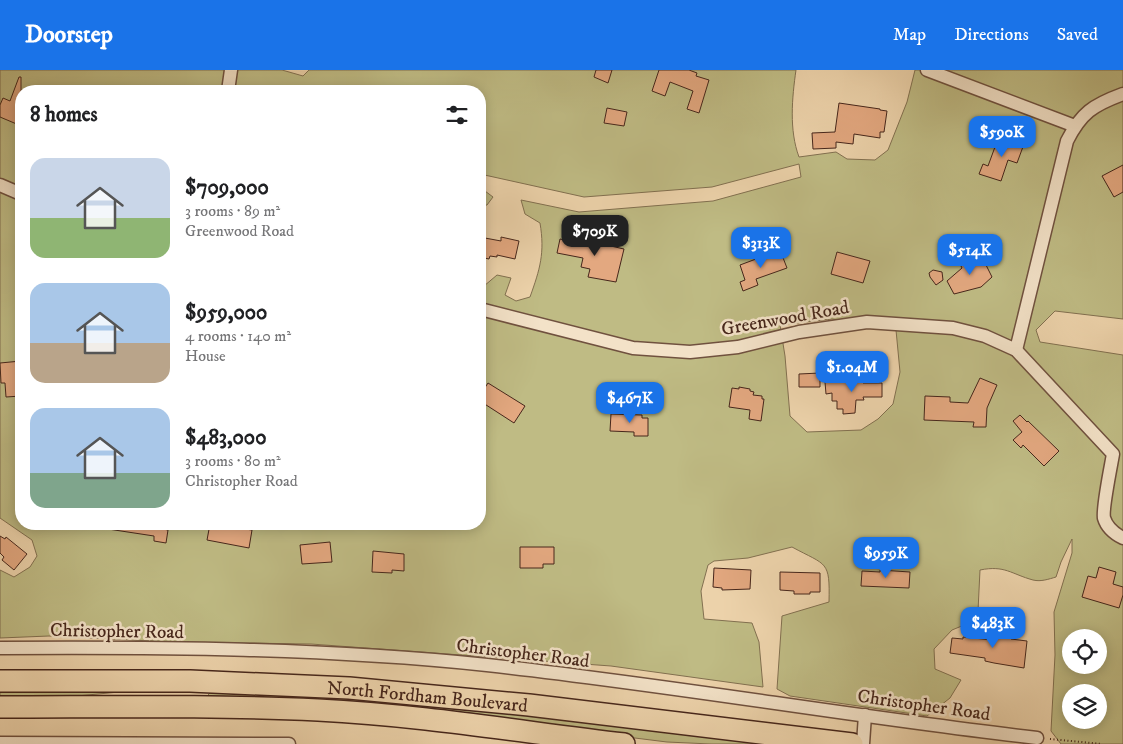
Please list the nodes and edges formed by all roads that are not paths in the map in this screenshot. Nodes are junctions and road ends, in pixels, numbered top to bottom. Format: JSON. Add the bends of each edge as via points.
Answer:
{"nodes":[{"id":1,"x":230,"y":70,"type":"edge"},
{"id":2,"x":927,"y":70,"type":"edge"},
{"id":3,"x":229,"y":85,"type":"edge"},
{"id":4,"x":1123,"y":94,"type":"edge"},
{"id":5,"x":1075,"y":126,"type":"junction"},
{"id":6,"x":0,"y":185,"type":"edge"},
{"id":7,"x":15,"y":191,"type":"edge"},
{"id":8,"x":486,"y":311,"type":"edge"},
{"id":9,"x":1016,"y":350,"type":"junction"},
{"id":10,"x":1118,"y":457,"type":"edge"},
{"id":11,"x":1123,"y":538,"type":"edge"},
{"id":12,"x":0,"y":648,"type":"edge"},
{"id":13,"x":0,"y":681,"type":"edge"},
{"id":14,"x":196,"y":681,"type":"junction"},
{"id":15,"x":0,"y":707,"type":"edge"},
{"id":16,"x":139,"y":708,"type":"junction"},
{"id":17,"x":865,"y":715,"type":"junction"},
{"id":18,"x":1037,"y":738,"type":"road end"},
{"id":19,"x":0,"y":743,"type":"edge"},
{"id":20,"x":289,"y":744,"type":"edge"},
{"id":21,"x":624,"y":744,"type":"edge"},
{"id":22,"x":852,"y":744,"type":"edge"},
{"id":23,"x":863,"y":744,"type":"edge"}],
"edges":[{"from":1,"to":3,"type":"street"},
{"from":2,"to":5,"type":"street"},
{"from":4,"to":5,"type":"street","via":[[1089,110]]},
{"from":5,"to":9,"type":"street","via":[[1067,142]]},
{"from":6,"to":7,"type":"street"},
{"from":8,"to":9,"type":"street","name":"Greenwood Road","via":[[633,348],[690,352],[738,347],[799,332],[867,322],[953,328],[985,336]]},
{"from":9,"to":10,"type":"street","name":"Greenwood Road"},
{"from":10,"to":11,"type":"street","name":"Greenwood Road","via":[[1104,517],[1109,528]]},
{"from":12,"to":17,"type":"street","name":"Christopher Road","via":[[128,647],[370,656],[485,665]]},
{"from":13,"to":14,"type":"highway","name":"North Fordham Boulevard"},
{"from":14,"to":16,"type":"highway","via":[[196,689],[187,696]]},
{"from":14,"to":22,"type":"highway","name":"North Fordham Boulevard","via":[[307,685],[458,697]]},
{"from":15,"to":16,"type":"highway","name":"North Fordham Boulevard"},
{"from":16,"to":21,"type":"highway","name":"North Fordham Boulevard","via":[[257,708],[362,714]]},
{"from":17,"to":18,"type":"street","name":"Christopher Road"},
{"from":17,"to":23,"type":"street"},
{"from":19,"to":20,"type":"street"}]}
